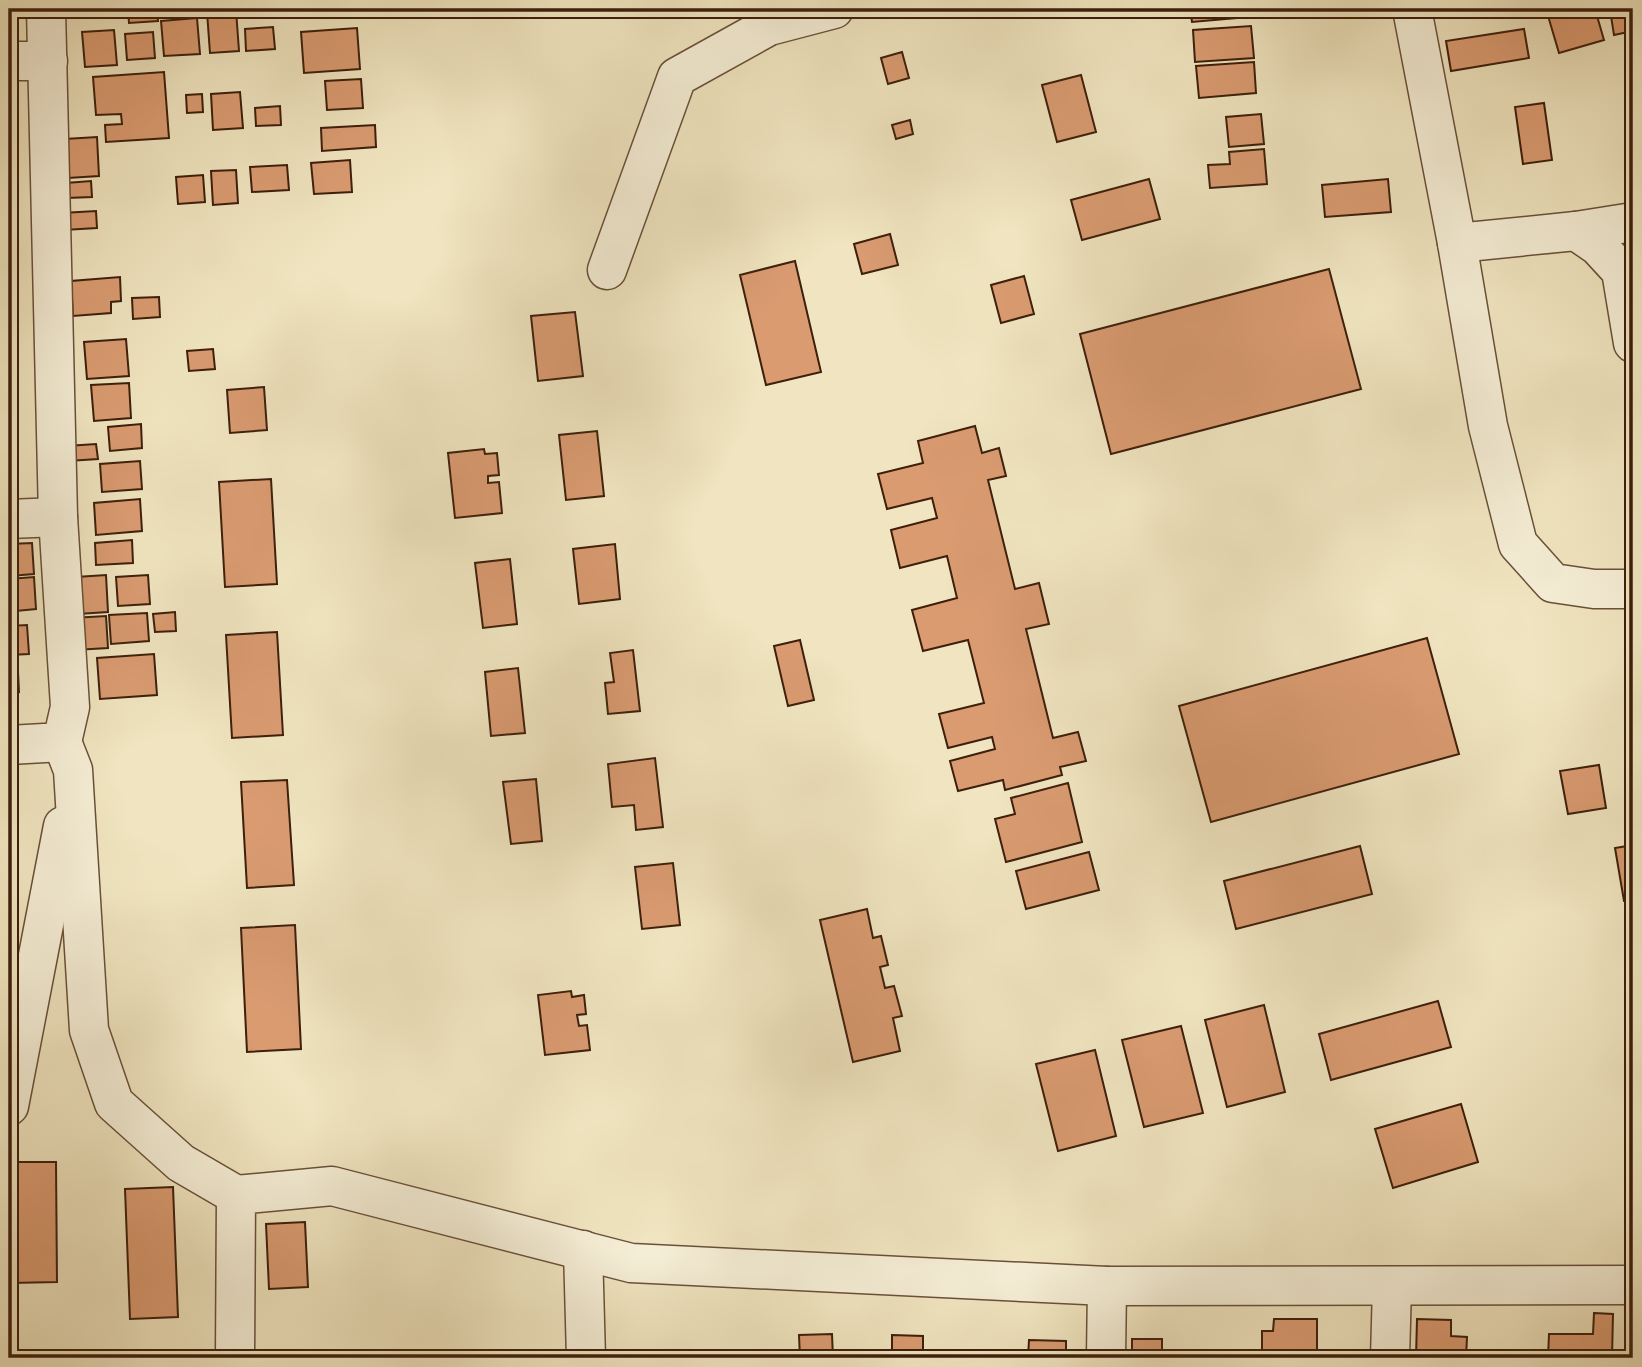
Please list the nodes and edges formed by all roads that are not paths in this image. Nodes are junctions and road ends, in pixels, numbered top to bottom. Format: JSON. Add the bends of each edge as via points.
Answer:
{"nodes":[{"id":1,"x":46,"y":9,"type":"edge"},
{"id":2,"x":834,"y":9,"type":"edge"},
{"id":3,"x":1412,"y":9,"type":"edge"},
{"id":4,"x":9,"y":61,"type":"edge"},
{"id":5,"x":48,"y":61,"type":"junction"},
{"id":6,"x":1633,"y":222,"type":"edge"},
{"id":7,"x":1576,"y":231,"type":"junction"},
{"id":8,"x":1457,"y":243,"type":"junction"},
{"id":9,"x":607,"y":270,"type":"dead end"},
{"id":10,"x":1633,"y":343,"type":"edge"},
{"id":11,"x":58,"y":517,"type":"junction"},
{"id":12,"x":9,"y":519,"type":"edge"},
{"id":13,"x":1633,"y":589,"type":"edge"},
{"id":14,"x":9,"y":745,"type":"edge"},
{"id":15,"x":67,"y":756,"type":"junction"},
{"id":16,"x":9,"y":1106,"type":"edge"},
{"id":17,"x":236,"y":1195,"type":"junction"},
{"id":18,"x":583,"y":1250,"type":"junction"},
{"id":19,"x":1633,"y":1285,"type":"edge"},
{"id":20,"x":1107,"y":1286,"type":"junction"},
{"id":21,"x":1392,"y":1286,"type":"junction"},
{"id":22,"x":234,"y":1358,"type":"edge"},
{"id":23,"x":586,"y":1358,"type":"edge"},
{"id":24,"x":1105,"y":1358,"type":"edge"},
{"id":25,"x":1390,"y":1358,"type":"edge"}],
"edges":[{"from":1,"to":5,"type":"street"},
{"from":2,"to":9,"type":"street","via":[[769,26],[677,78]]},
{"from":3,"to":8,"type":"street"},
{"from":4,"to":5,"type":"street"},
{"from":5,"to":11,"type":"street"},
{"from":6,"to":7,"type":"street"},
{"from":7,"to":8,"type":"street"},
{"from":7,"to":10,"type":"street","via":[[1621,271]]},
{"from":8,"to":13,"type":"street","via":[[1488,426],[1518,544],[1553,583]]},
{"from":11,"to":12,"type":"street"},
{"from":11,"to":15,"type":"street","via":[[70,707]]},
{"from":14,"to":15,"type":"street"},
{"from":15,"to":16,"type":"street"},
{"from":15,"to":17,"type":"street","via":[[89,1030],[114,1103],[181,1163]]},
{"from":17,"to":18,"type":"street","via":[[332,1186]]},
{"from":17,"to":22,"type":"street"},
{"from":18,"to":20,"type":"street","via":[[631,1263]]},
{"from":18,"to":23,"type":"street"},
{"from":19,"to":21,"type":"street"},
{"from":20,"to":21,"type":"street"},
{"from":20,"to":24,"type":"street"},
{"from":21,"to":25,"type":"street"}]}
